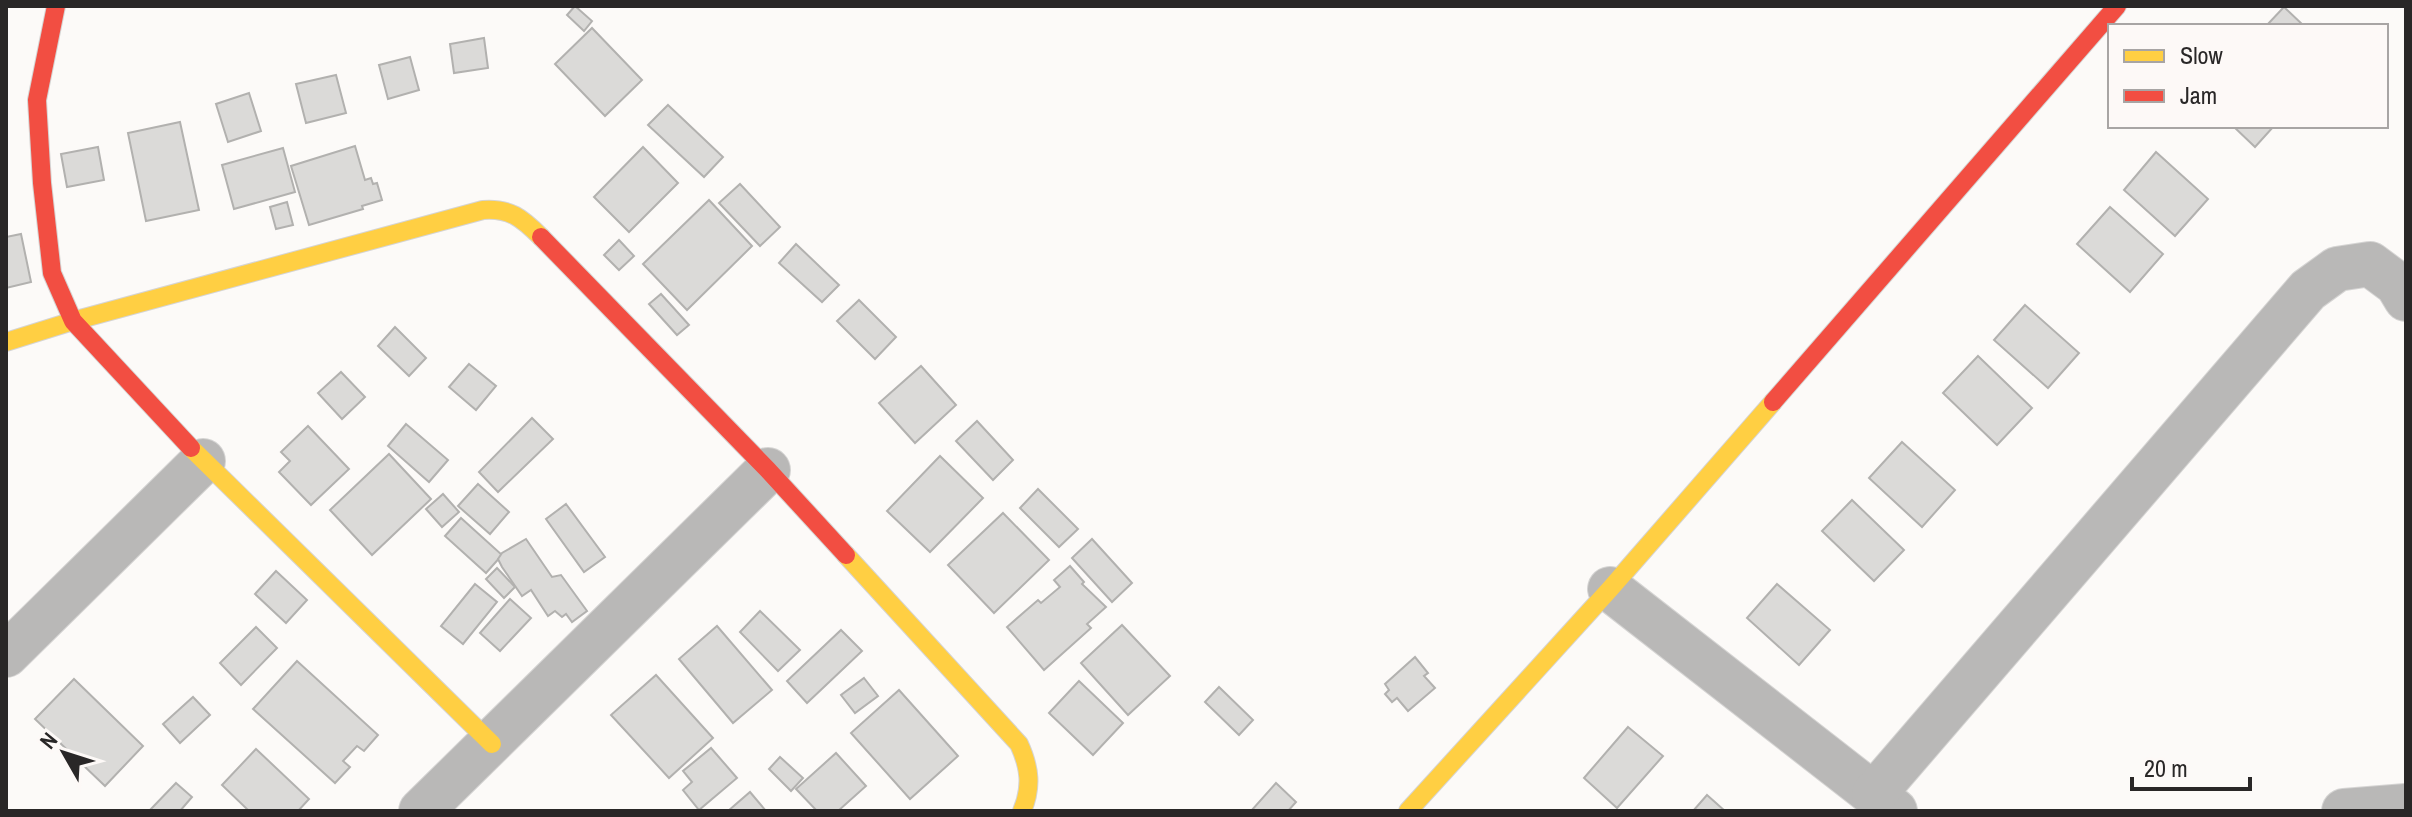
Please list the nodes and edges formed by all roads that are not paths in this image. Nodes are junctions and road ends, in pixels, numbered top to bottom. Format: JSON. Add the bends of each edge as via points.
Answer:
{"nodes":[{"id":1,"x":56,"y":6,"type":"edge"},
{"id":2,"x":2117,"y":6,"type":"edge"},
{"id":3,"x":2406,"y":299,"type":"edge"},
{"id":4,"x":73,"y":321,"type":"junction"},
{"id":5,"x":6,"y":342,"type":"edge"},
{"id":6,"x":203,"y":461,"type":"junction"},
{"id":7,"x":768,"y":470,"type":"junction"},
{"id":8,"x":1610,"y":589,"type":"junction"},
{"id":9,"x":6,"y":655,"type":"edge"},
{"id":10,"x":492,"y":744,"type":"junction"},
{"id":11,"x":1885,"y":802,"type":"edge"},
{"id":12,"x":2406,"y":806,"type":"edge"},
{"id":13,"x":421,"y":811,"type":"edge"},
{"id":14,"x":1022,"y":811,"type":"edge"},
{"id":15,"x":1408,"y":811,"type":"edge"},
{"id":16,"x":2344,"y":811,"type":"edge"}],
"edges":[{"from":1,"to":4,"type":"street","via":[[37,100],[52,273]]},
{"from":2,"to":8,"type":"street"},
{"from":3,"to":11,"type":"street","via":[[2397,284],[2370,264],[2337,269],[2308,290]]},
{"from":4,"to":5,"type":"street"},
{"from":4,"to":6,"type":"street"},
{"from":4,"to":7,"type":"street","via":[[501,209],[520,216]]},
{"from":6,"to":9,"type":"street"},
{"from":6,"to":10,"type":"street"},
{"from":7,"to":10,"type":"street"},
{"from":7,"to":14,"type":"street","via":[[1019,744],[1030,766],[1030,790]]},
{"from":8,"to":11,"type":"street"},
{"from":8,"to":15,"type":"street"},
{"from":10,"to":13,"type":"street"},
{"from":12,"to":16,"type":"street"}]}
